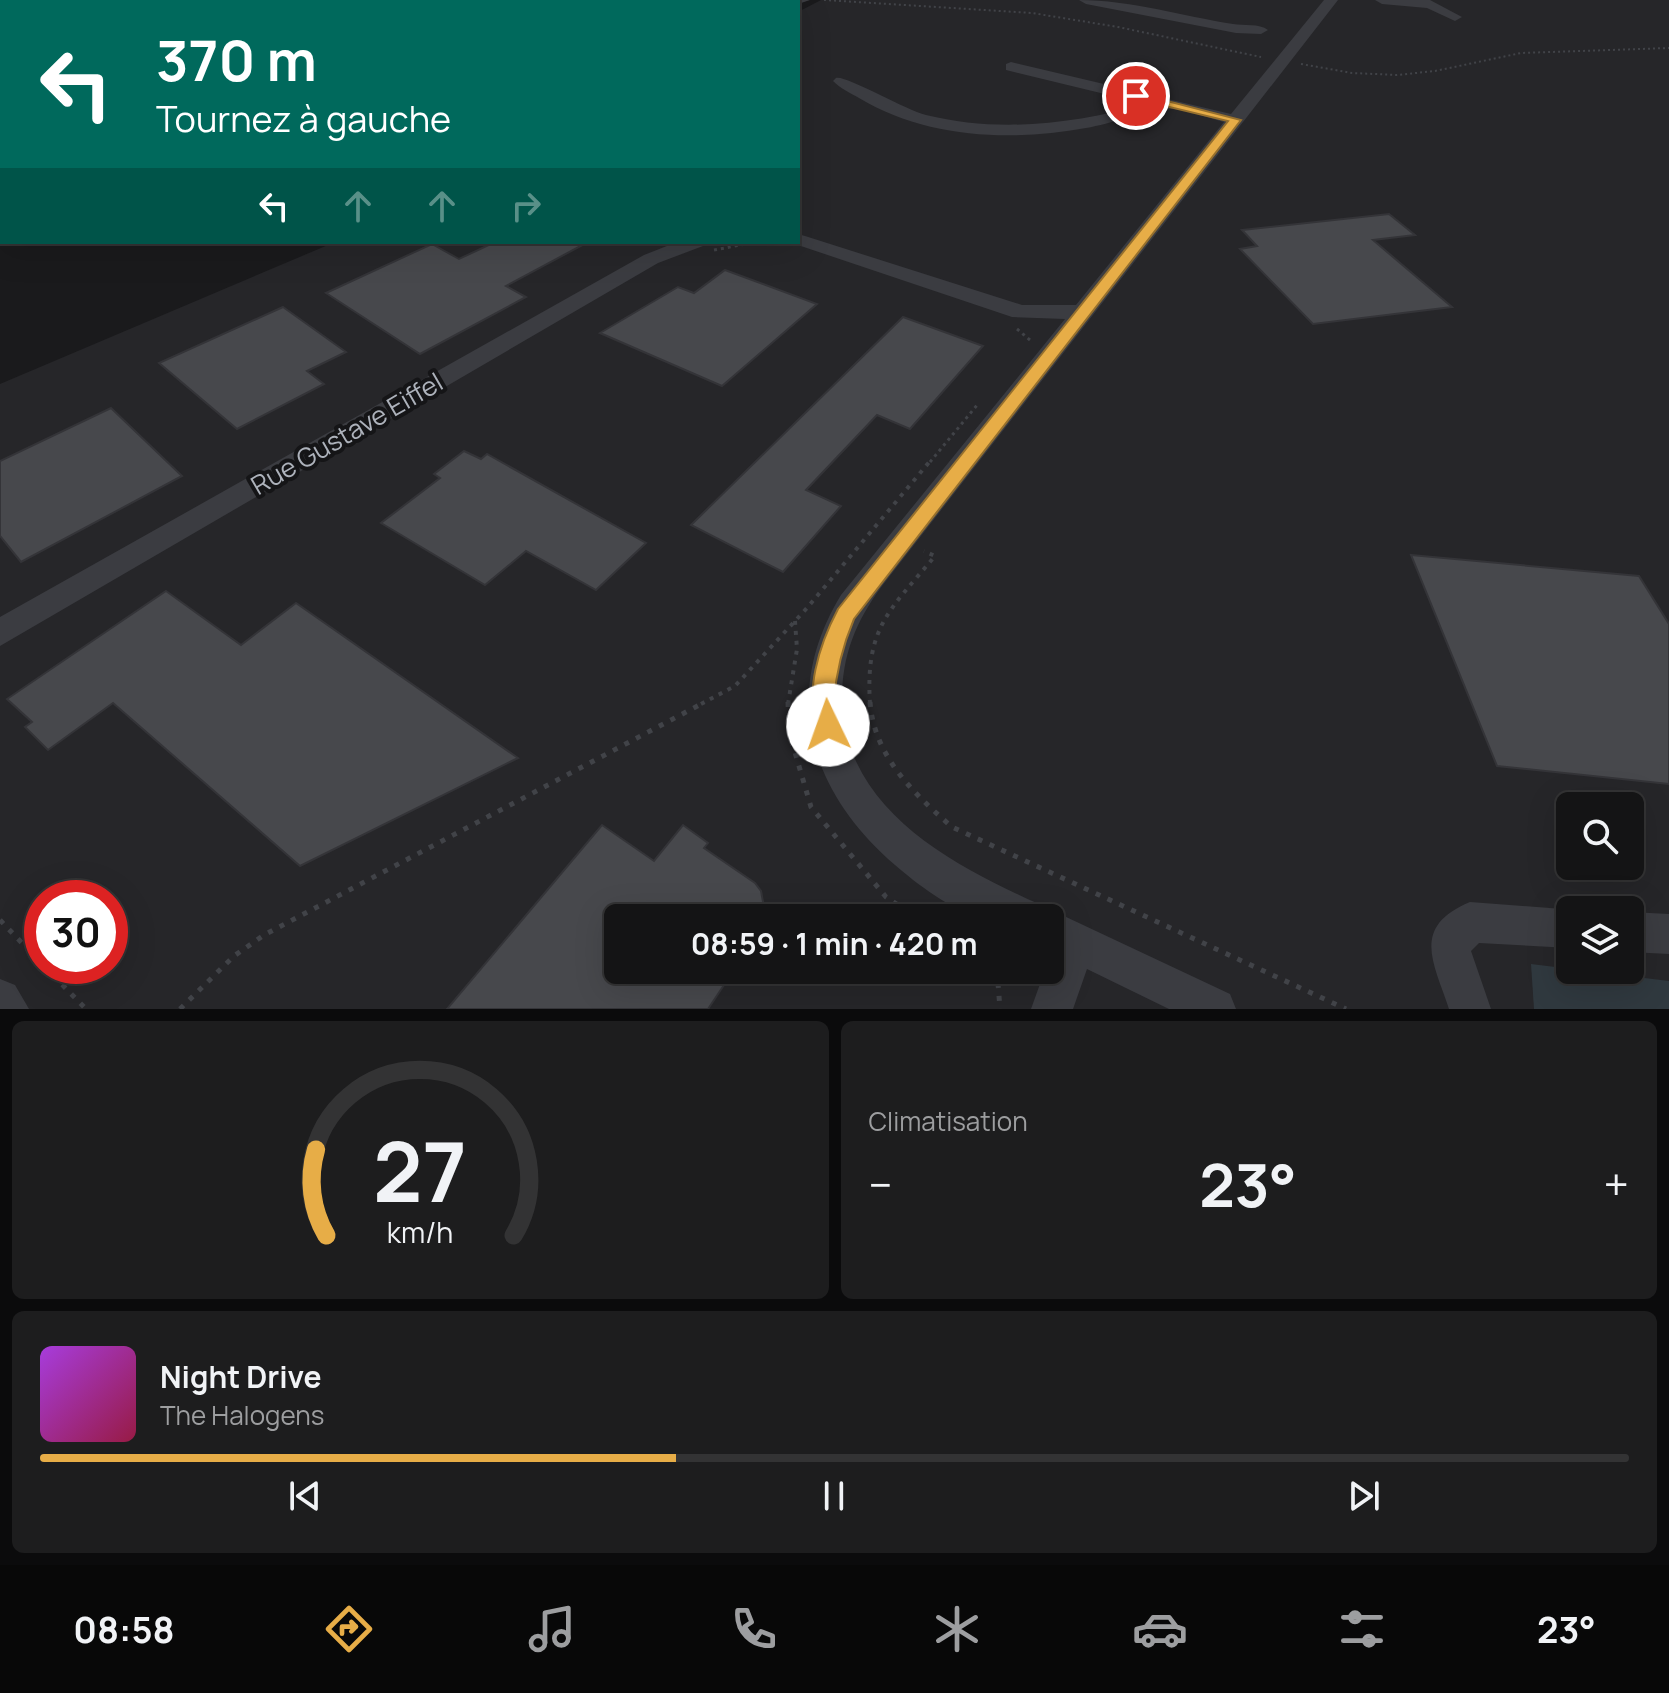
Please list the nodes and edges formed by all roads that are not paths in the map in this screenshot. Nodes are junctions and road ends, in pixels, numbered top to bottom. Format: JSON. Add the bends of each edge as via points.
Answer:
{"nodes":[{"id":1,"x":1086,"y":0,"type":"edge"},
{"id":2,"x":1331,"y":0,"type":"edge"},
{"id":3,"x":1382,"y":0,"type":"edge"},
{"id":4,"x":1455,"y":17,"type":"dead end"},
{"id":5,"x":1261,"y":30,"type":"dead end"},
{"id":6,"x":1011,"y":67,"type":"dead end"},
{"id":7,"x":841,"y":81,"type":"dead end"},
{"id":8,"x":1167,"y":103,"type":"junction"},
{"id":9,"x":1235,"y":120,"type":"junction"},
{"id":10,"x":795,"y":244,"type":"edge"},
{"id":11,"x":703,"y":247,"type":"edge"},
{"id":12,"x":1083,"y":312,"type":"junction"},
{"id":13,"x":1016,"y":318,"type":"junction"},
{"id":14,"x":1042,"y":343,"type":"junction"},
{"id":15,"x":0,"y":633,"type":"edge"},
{"id":16,"x":996,"y":904,"type":"edge"},
{"id":17,"x":1556,"y":927,"type":"edge"},
{"id":18,"x":1644,"y":933,"type":"edge"},
{"id":19,"x":1669,"y":934,"type":"edge"},
{"id":20,"x":1064,"y":936,"type":"edge"},
{"id":21,"x":1056,"y":984,"type":"edge"},
{"id":22,"x":0,"y":1000,"type":"edge"},
{"id":23,"x":8,"y":1009,"type":"edge"},
{"id":24,"x":1052,"y":1009,"type":"edge"},
{"id":25,"x":1215,"y":1009,"type":"edge"},
{"id":26,"x":1470,"y":1009,"type":"edge"}],
"edges":[{"from":1,"to":5,"type":"street"},
{"from":2,"to":9,"type":"street"},
{"from":3,"to":4,"type":"street","via":[[1430,4]]},
{"from":6,"to":8,"type":"street"},
{"from":7,"to":8,"type":"street","via":[[915,119],[1024,131],[1082,126]]},
{"from":8,"to":9,"type":"street"},
{"from":9,"to":12,"type":"street"},
{"from":10,"to":13,"type":"street"},
{"from":11,"to":15,"type":"street","name":"Rue Gustave Eiffel","via":[[651,259]]},
{"from":12,"to":13,"type":"street"},
{"from":12,"to":14,"type":"street"},
{"from":13,"to":14,"type":"street"},
{"from":14,"to":16,"type":"street","via":[[845,615],[832,646],[823,704],[838,767],[868,810],[903,848],[946,880]]},
{"from":17,"to":26,"type":"street","via":[[1470,922],[1449,945]]},
{"from":18,"to":19,"type":"street"},
{"from":20,"to":25,"type":"street"},
{"from":21,"to":24,"type":"street"},
{"from":22,"to":23,"type":"street"}]}
